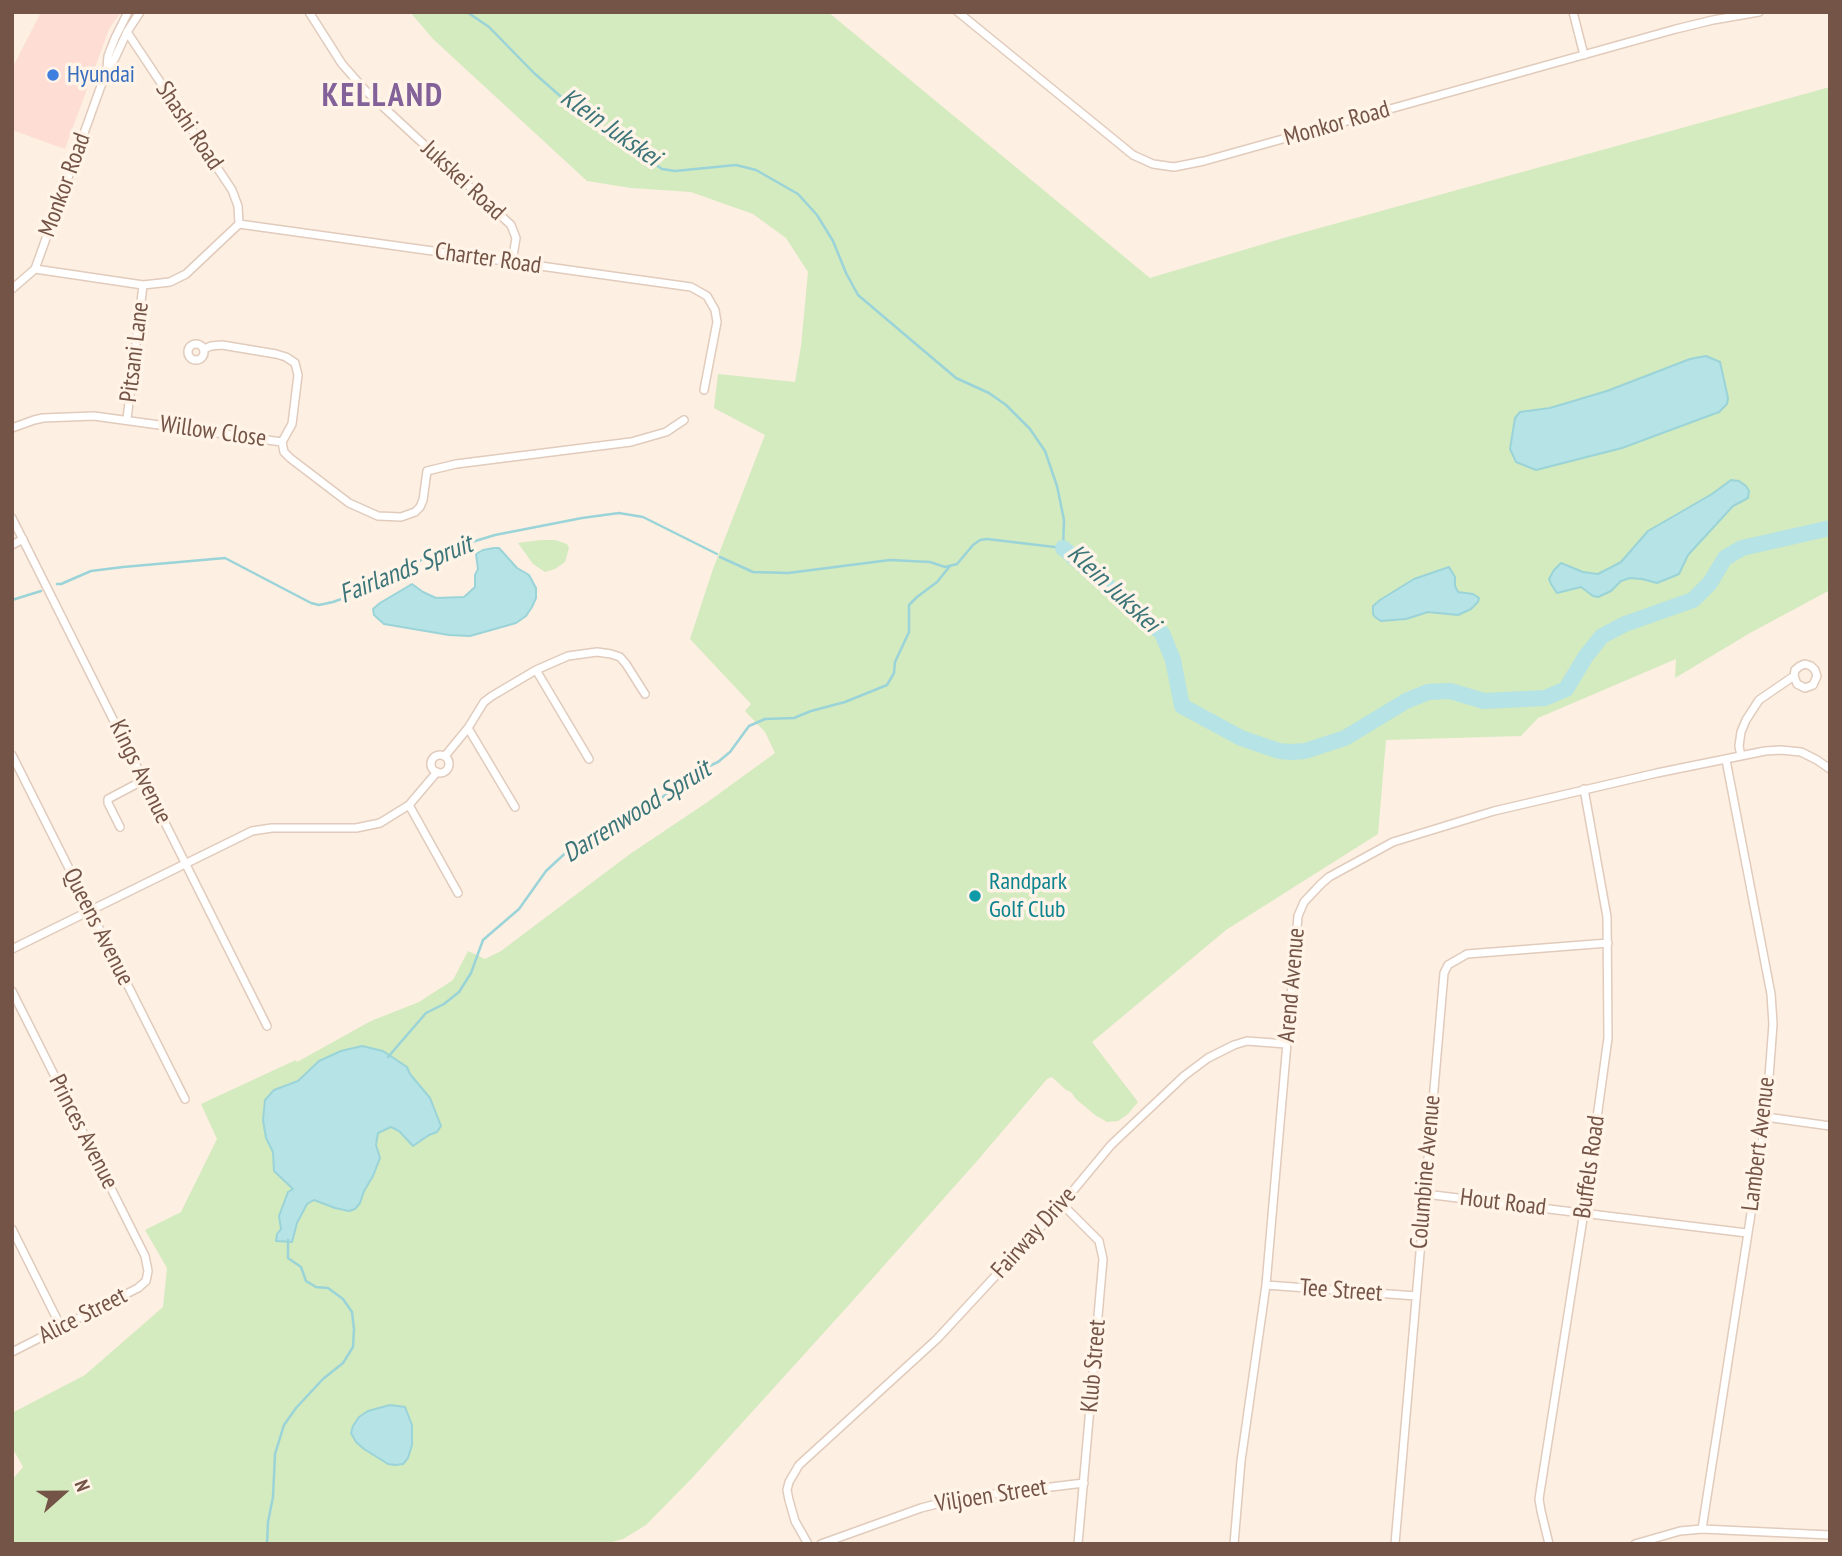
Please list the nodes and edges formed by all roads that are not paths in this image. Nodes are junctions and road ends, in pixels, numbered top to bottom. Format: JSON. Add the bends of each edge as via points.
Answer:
{"nodes":[{"id":1,"x":128,"y":12,"type":"edge"},
{"id":2,"x":140,"y":12,"type":"edge"},
{"id":3,"x":309,"y":12,"type":"edge"},
{"id":4,"x":958,"y":12,"type":"edge"},
{"id":5,"x":1573,"y":12,"type":"edge"},
{"id":6,"x":1759,"y":12,"type":"edge"},
{"id":7,"x":127,"y":32,"type":"junction"},
{"id":8,"x":1584,"y":55,"type":"junction"},
{"id":9,"x":107,"y":72,"type":"junction"},
{"id":10,"x":239,"y":224,"type":"junction"},
{"id":11,"x":512,"y":262,"type":"junction"},
{"id":12,"x":35,"y":268,"type":"junction"},
{"id":13,"x":143,"y":285,"type":"junction"},
{"id":14,"x":12,"y":289,"type":"edge"},
{"id":15,"x":204,"y":349,"type":"dead end"},
{"id":16,"x":704,"y":390,"type":"dead end"},
{"id":17,"x":127,"y":419,"type":"junction"},
{"id":18,"x":684,"y":420,"type":"dead end"},
{"id":19,"x":12,"y":428,"type":"edge"},
{"id":20,"x":282,"y":442,"type":"junction"},
{"id":21,"x":12,"y":518,"type":"edge"},
{"id":22,"x":23,"y":539,"type":"junction"},
{"id":23,"x":12,"y":545,"type":"edge"},
{"id":24,"x":536,"y":670,"type":"junction"},
{"id":25,"x":1794,"y":676,"type":"dead end"},
{"id":26,"x":645,"y":694,"type":"dead end"},
{"id":27,"x":468,"y":728,"type":"junction"},
{"id":28,"x":12,"y":755,"type":"edge"},
{"id":29,"x":445,"y":756,"type":"junction"},
{"id":30,"x":1741,"y":756,"type":"junction"},
{"id":31,"x":589,"y":759,"type":"dead end"},
{"id":32,"x":1726,"y":760,"type":"junction"},
{"id":33,"x":1830,"y":769,"type":"edge"},
{"id":34,"x":437,"y":772,"type":"junction"},
{"id":35,"x":144,"y":780,"type":"junction"},
{"id":36,"x":1584,"y":789,"type":"junction"},
{"id":37,"x":409,"y":806,"type":"junction"},
{"id":38,"x":515,"y":807,"type":"dead end"},
{"id":39,"x":120,"y":827,"type":"dead end"},
{"id":40,"x":185,"y":864,"type":"junction"},
{"id":41,"x":458,"y":893,"type":"dead end"},
{"id":42,"x":89,"y":910,"type":"junction"},
{"id":43,"x":1608,"y":943,"type":"junction"},
{"id":44,"x":12,"y":949,"type":"edge"},
{"id":45,"x":12,"y":991,"type":"edge"},
{"id":46,"x":267,"y":1026,"type":"dead end"},
{"id":47,"x":1286,"y":1044,"type":"junction"},
{"id":48,"x":185,"y":1099,"type":"dead end"},
{"id":49,"x":1766,"y":1117,"type":"junction"},
{"id":50,"x":1830,"y":1126,"type":"edge"},
{"id":51,"x":1425,"y":1194,"type":"junction"},
{"id":52,"x":1062,"y":1204,"type":"junction"},
{"id":53,"x":1584,"y":1212,"type":"junction"},
{"id":54,"x":12,"y":1229,"type":"edge"},
{"id":55,"x":1747,"y":1233,"type":"junction"},
{"id":56,"x":148,"y":1275,"type":"joint"},
{"id":57,"x":1266,"y":1285,"type":"junction"},
{"id":58,"x":1416,"y":1296,"type":"junction"},
{"id":59,"x":61,"y":1328,"type":"junction"},
{"id":60,"x":12,"y":1352,"type":"edge"},
{"id":61,"x":1084,"y":1483,"type":"junction"},
{"id":62,"x":1702,"y":1529,"type":"junction"},
{"id":63,"x":1830,"y":1535,"type":"edge"},
{"id":64,"x":808,"y":1544,"type":"edge"},
{"id":65,"x":821,"y":1544,"type":"edge"},
{"id":66,"x":1078,"y":1544,"type":"edge"},
{"id":67,"x":1234,"y":1544,"type":"edge"},
{"id":68,"x":1395,"y":1544,"type":"edge"},
{"id":69,"x":1549,"y":1544,"type":"edge"},
{"id":70,"x":1635,"y":1544,"type":"edge"}],
"edges":[{"from":1,"to":9,"type":"street","name":"Monkor Road","via":[[108,56]]},
{"from":2,"to":7,"type":"street","name":"Monkor Road"},
{"from":3,"to":11,"type":"street","name":"Jukskei Road","via":[[342,64],[365,90],[511,225],[516,238]]},
{"from":4,"to":8,"type":"street","name":"Monkor Road","via":[[1133,155],[1167,167],[1189,165]]},
{"from":5,"to":8,"type":"street"},
{"from":6,"to":8,"type":"street","name":"Monkor Road"},
{"from":7,"to":9,"type":"street","name":"Monkor Road"},
{"from":7,"to":10,"type":"street","name":"Shashi Road","via":[[232,190]]},
{"from":9,"to":12,"type":"street","name":"Monkor Road"},
{"from":10,"to":11,"type":"street","name":"Charter Road"},
{"from":10,"to":13,"type":"street","via":[[187,274],[170,282]]},
{"from":11,"to":16,"type":"street","name":"Charter Road","via":[[691,287],[707,296],[717,322]]},
{"from":12,"to":13,"type":"street"},
{"from":12,"to":14,"type":"street","name":"Monkor Road"},
{"from":13,"to":17,"type":"street","name":"Pitsani Lane"},
{"from":15,"to":20,"type":"street","via":[[222,345],[286,356],[295,363],[298,375],[292,424]]},
{"from":17,"to":19,"type":"street","name":"Willow Close","via":[[56,416]]},
{"from":17,"to":20,"type":"street","name":"Willow Close"},
{"from":18,"to":20,"type":"street","name":"Willow Close","via":[[666,432],[631,442],[427,471],[420,506],[410,515],[392,518],[349,503],[290,458]]},
{"from":21,"to":22,"type":"street","name":"Kings Avenue"},
{"from":22,"to":23,"type":"street"},
{"from":22,"to":35,"type":"street","name":"Kings Avenue"},
{"from":24,"to":26,"type":"street","via":[[568,656],[611,654],[626,664]]},
{"from":24,"to":27,"type":"street","via":[[484,702]]},
{"from":24,"to":31,"type":"street"},
{"from":25,"to":30,"type":"street","via":[[1753,708],[1741,732]]},
{"from":27,"to":29,"type":"street"},
{"from":27,"to":38,"type":"street"},
{"from":28,"to":42,"type":"street","name":"Queens Avenue"},
{"from":29,"to":34,"type":"street","via":[[447,769]]},
{"from":29,"to":34,"type":"street","via":[[432,760]]},
{"from":30,"to":32,"type":"street","name":"Arend Avenue"},
{"from":30,"to":33,"type":"street","name":"Arend Avenue","via":[[1790,750],[1811,756]]},
{"from":32,"to":36,"type":"street","name":"Arend Avenue"},
{"from":32,"to":49,"type":"street","name":"Lambert Avenue","via":[[1773,1009]]},
{"from":34,"to":37,"type":"street"},
{"from":35,"to":39,"type":"street","via":[[108,799]]},
{"from":35,"to":40,"type":"street","name":"Kings Avenue"},
{"from":36,"to":43,"type":"street","name":"Buffels Road"},
{"from":36,"to":47,"type":"street","name":"Arend Avenue","via":[[1399,839],[1321,884],[1298,916]]},
{"from":37,"to":40,"type":"street","via":[[364,828],[252,831]]},
{"from":37,"to":41,"type":"street"},
{"from":40,"to":42,"type":"street"},
{"from":40,"to":46,"type":"street","name":"Kings Avenue"},
{"from":42,"to":44,"type":"street"},
{"from":42,"to":48,"type":"street","name":"Queens Avenue"},
{"from":43,"to":51,"type":"street","name":"Columbine Avenue","via":[[1467,954],[1448,965],[1442,982]]},
{"from":43,"to":53,"type":"street","name":"Buffels Road","via":[[1608,1038]]},
{"from":45,"to":56,"type":"street","name":"Princes Avenue","via":[[145,1256]]},
{"from":47,"to":52,"type":"street","name":"Fairway Drive","via":[[1247,1041],[1192,1069],[1111,1145]]},
{"from":47,"to":57,"type":"street","name":"Arend Avenue"},
{"from":49,"to":50,"type":"street"},
{"from":49,"to":55,"type":"street","name":"Lambert Avenue"},
{"from":51,"to":53,"type":"street","name":"Hout Road"},
{"from":51,"to":58,"type":"street","name":"Columbine Avenue"},
{"from":52,"to":61,"type":"street","name":"Klub Street","via":[[1102,1249]]},
{"from":52,"to":64,"type":"street","name":"Fairway Drive","via":[[937,1339],[799,1465],[787,1490],[795,1521]]},
{"from":53,"to":55,"type":"street","name":"Hout Road"},
{"from":53,"to":69,"type":"street","name":"Buffels Road","via":[[1539,1499]]},
{"from":54,"to":59,"type":"street"},
{"from":55,"to":62,"type":"street","name":"Lambert Avenue"},
{"from":56,"to":59,"type":"street","name":"Alice Street","via":[[138,1289]]},
{"from":57,"to":58,"type":"street","name":"Tee Street"},
{"from":57,"to":67,"type":"street","name":"Arend Avenue"},
{"from":58,"to":68,"type":"street","name":"Columbine Avenue"},
{"from":59,"to":60,"type":"street","name":"Alice Street"},
{"from":61,"to":65,"type":"street","name":"Viljoen Street","via":[[941,1502]]},
{"from":61,"to":66,"type":"street","name":"Klub Street"},
{"from":62,"to":63,"type":"street"},
{"from":62,"to":70,"type":"street"}]}
